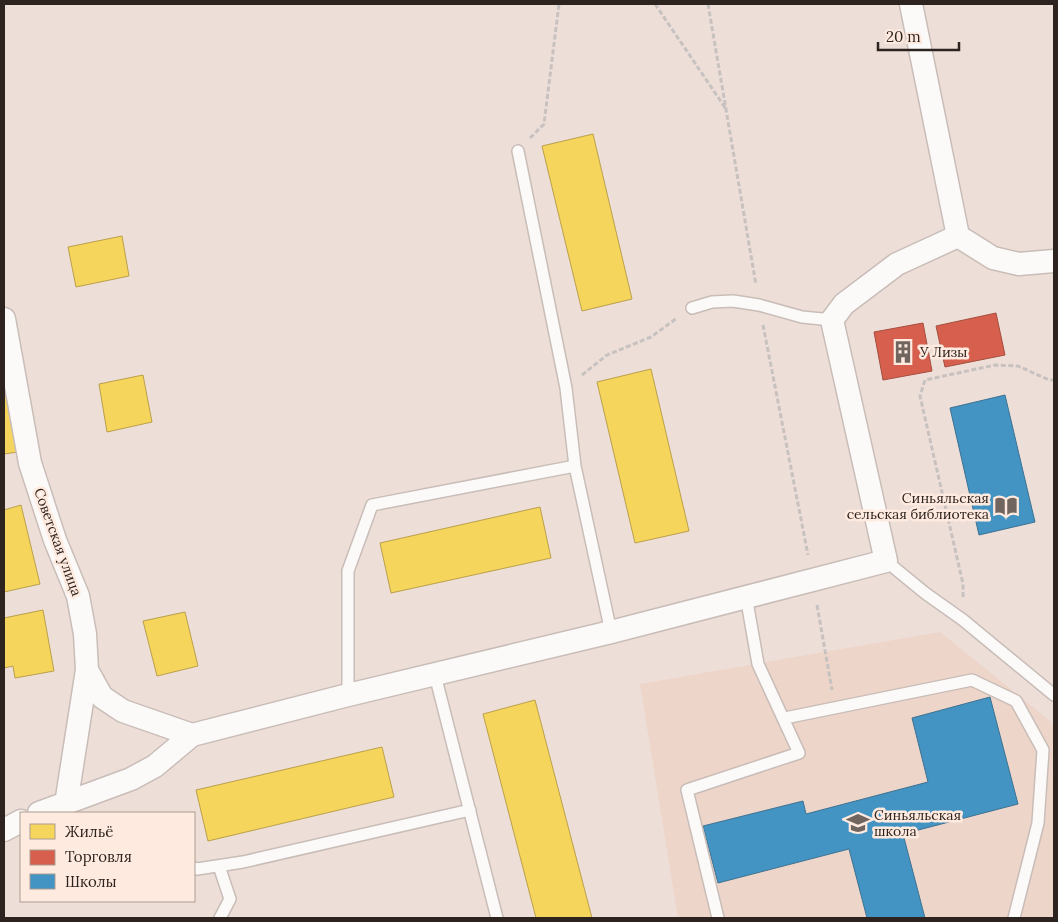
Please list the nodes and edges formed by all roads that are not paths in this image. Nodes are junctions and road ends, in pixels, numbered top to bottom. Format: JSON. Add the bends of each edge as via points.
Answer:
{"nodes":[{"id":1,"x":911,"y":4,"type":"edge"},
{"id":2,"x":518,"y":151,"type":"road end"},
{"id":3,"x":958,"y":236,"type":"junction"},
{"id":4,"x":1054,"y":261,"type":"edge"},
{"id":5,"x":692,"y":308,"type":"road end"},
{"id":6,"x":4,"y":318,"type":"edge"},
{"id":7,"x":832,"y":320,"type":"junction"},
{"id":8,"x":575,"y":466,"type":"junction"},
{"id":9,"x":886,"y":562,"type":"junction"},
{"id":10,"x":746,"y":596,"type":"junction"},
{"id":11,"x":611,"y":632,"type":"junction"},
{"id":12,"x":87,"y":670,"type":"junction"},
{"id":13,"x":435,"y":675,"type":"junction"},
{"id":14,"x":348,"y":695,"type":"junction"},
{"id":15,"x":1054,"y":696,"type":"edge"},
{"id":16,"x":785,"y":718,"type":"junction"},
{"id":17,"x":192,"y":735,"type":"junction"},
{"id":18,"x":73,"y":809,"type":"edge"},
{"id":19,"x":470,"y":810,"type":"junction"},
{"id":20,"x":48,"y":812,"type":"edge"},
{"id":21,"x":20,"y":822,"type":"edge"},
{"id":22,"x":4,"y":830,"type":"edge"},
{"id":23,"x":219,"y":866,"type":"junction"},
{"id":24,"x":195,"y":868,"type":"edge"},
{"id":25,"x":220,"y":918,"type":"edge"},
{"id":26,"x":497,"y":918,"type":"edge"},
{"id":27,"x":718,"y":918,"type":"edge"},
{"id":28,"x":1014,"y":918,"type":"edge"}],
"edges":[{"from":1,"to":3,"type":"street"},
{"from":2,"to":8,"type":"lane","via":[[566,388]]},
{"from":3,"to":4,"type":"street","via":[[993,258],[1019,264]]},
{"from":3,"to":7,"type":"street","via":[[897,264],[844,304]]},
{"from":5,"to":7,"type":"lane","via":[[733,301],[802,317]]},
{"from":6,"to":12,"type":"street","name":"Советская улица","via":[[30,463],[55,540],[78,596]]},
{"from":7,"to":9,"type":"street"},
{"from":8,"to":11,"type":"lane"},
{"from":8,"to":14,"type":"lane","via":[[372,505],[348,571]]},
{"from":9,"to":10,"type":"street"},
{"from":9,"to":15,"type":"lane","via":[[963,620]]},
{"from":10,"to":11,"type":"street"},
{"from":10,"to":16,"type":"lane","via":[[758,664]]},
{"from":11,"to":13,"type":"street"},
{"from":12,"to":17,"type":"street","name":"Советская улица","via":[[102,696],[123,711]]},
{"from":12,"to":18,"type":"street"},
{"from":13,"to":14,"type":"street"},
{"from":13,"to":19,"type":"lane"},
{"from":14,"to":17,"type":"street"},
{"from":16,"to":27,"type":"lane","via":[[799,753],[687,790]]},
{"from":16,"to":28,"type":"lane","via":[[972,680],[1016,701],[1043,750],[1038,824]]},
{"from":17,"to":18,"type":"street","via":[[155,766]]},
{"from":18,"to":20,"type":"street"},
{"from":19,"to":23,"type":"lane"},
{"from":19,"to":26,"type":"lane"},
{"from":21,"to":22,"type":"street"},
{"from":23,"to":24,"type":"lane"},
{"from":23,"to":25,"type":"lane","via":[[230,899]]}]}
